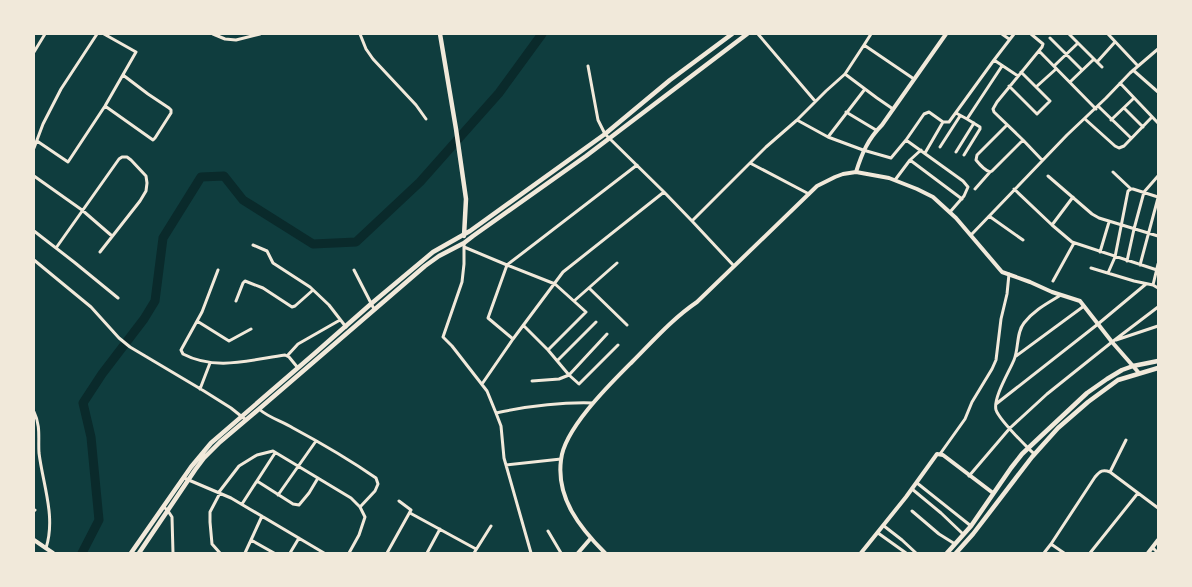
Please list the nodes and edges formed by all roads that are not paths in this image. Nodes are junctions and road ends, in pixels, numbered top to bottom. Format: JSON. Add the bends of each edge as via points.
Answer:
{"nodes":[{"id":1,"x":45,"y":34,"type":"edge"},
{"id":2,"x":97,"y":34,"type":"edge"},
{"id":3,"x":104,"y":34,"type":"edge"},
{"id":4,"x":213,"y":34,"type":"edge"},
{"id":5,"x":230,"y":34,"type":"edge"},
{"id":6,"x":260,"y":34,"type":"edge"},
{"id":7,"x":360,"y":34,"type":"edge"},
{"id":8,"x":440,"y":34,"type":"edge"},
{"id":9,"x":732,"y":34,"type":"edge"},
{"id":10,"x":747,"y":34,"type":"edge"},
{"id":11,"x":758,"y":34,"type":"edge"},
{"id":12,"x":871,"y":34,"type":"edge"},
{"id":13,"x":946,"y":34,"type":"edge"},
{"id":14,"x":1002,"y":34,"type":"edge"},
{"id":15,"x":1014,"y":34,"type":"edge"},
{"id":16,"x":1031,"y":34,"type":"edge"},
{"id":17,"x":1108,"y":34,"type":"edge"},
{"id":18,"x":1072,"y":35,"type":"edge"},
{"id":19,"x":1050,"y":38,"type":"dead end"},
{"id":20,"x":225,"y":39,"type":"junction"},
{"id":21,"x":1009,"y":39,"type":"junction"},
{"id":22,"x":1115,"y":42,"type":"junction"},
{"id":23,"x":1078,"y":43,"type":"junction"},
{"id":24,"x":864,"y":44,"type":"junction"},
{"id":25,"x":1158,"y":49,"type":"edge"},
{"id":26,"x":1039,"y":50,"type":"junction"},
{"id":27,"x":34,"y":52,"type":"edge"},
{"id":28,"x":1066,"y":54,"type":"junction"},
{"id":29,"x":994,"y":60,"type":"junction"},
{"id":30,"x":1096,"y":60,"type":"junction"},
{"id":31,"x":588,"y":66,"type":"dead end"},
{"id":32,"x":1002,"y":66,"type":"junction"},
{"id":33,"x":1138,"y":66,"type":"junction"},
{"id":34,"x":1102,"y":67,"type":"dead end"},
{"id":35,"x":1055,"y":68,"type":"junction"},
{"id":36,"x":1082,"y":70,"type":"junction"},
{"id":37,"x":1133,"y":70,"type":"junction"},
{"id":38,"x":1022,"y":72,"type":"junction"},
{"id":39,"x":845,"y":74,"type":"junction"},
{"id":40,"x":123,"y":75,"type":"junction"},
{"id":41,"x":1018,"y":76,"type":"junction"},
{"id":42,"x":914,"y":79,"type":"junction"},
{"id":43,"x":1070,"y":82,"type":"junction"},
{"id":44,"x":1120,"y":83,"type":"junction"},
{"id":45,"x":1009,"y":86,"type":"junction"},
{"id":46,"x":1036,"y":87,"type":"junction"},
{"id":47,"x":865,"y":89,"type":"junction"},
{"id":48,"x":1158,"y":92,"type":"edge"},
{"id":49,"x":1134,"y":98,"type":"junction"},
{"id":50,"x":815,"y":102,"type":"junction"},
{"id":51,"x":105,"y":106,"type":"junction"},
{"id":52,"x":1097,"y":107,"type":"junction"},
{"id":53,"x":893,"y":108,"type":"junction"},
{"id":54,"x":1124,"y":108,"type":"junction"},
{"id":55,"x":846,"y":112,"type":"junction"},
{"id":56,"x":958,"y":114,"type":"junction"},
{"id":57,"x":1152,"y":117,"type":"junction"},
{"id":58,"x":426,"y":119,"type":"dead end"},
{"id":59,"x":967,"y":119,"type":"junction"},
{"id":60,"x":1085,"y":119,"type":"junction"},
{"id":61,"x":798,"y":120,"type":"junction"},
{"id":62,"x":1112,"y":120,"type":"junction"},
{"id":63,"x":943,"y":122,"type":"junction"},
{"id":64,"x":974,"y":122,"type":"junction"},
{"id":65,"x":1158,"y":123,"type":"edge"},
{"id":66,"x":1007,"y":125,"type":"junction"},
{"id":67,"x":1142,"y":127,"type":"junction"},
{"id":68,"x":876,"y":130,"type":"junction"},
{"id":69,"x":605,"y":134,"type":"junction"},
{"id":70,"x":828,"y":137,"type":"junction"},
{"id":71,"x":610,"y":138,"type":"junction"},
{"id":72,"x":1131,"y":138,"type":"junction"},
{"id":73,"x":906,"y":140,"type":"junction"},
{"id":74,"x":1023,"y":140,"type":"junction"},
{"id":75,"x":37,"y":141,"type":"junction"},
{"id":76,"x":940,"y":147,"type":"dead end"},
{"id":77,"x":34,"y":148,"type":"edge"},
{"id":78,"x":864,"y":150,"type":"junction"},
{"id":79,"x":923,"y":152,"type":"junction"},
{"id":80,"x":956,"y":152,"type":"dead end"},
{"id":81,"x":964,"y":155,"type":"dead end"},
{"id":82,"x":910,"y":160,"type":"junction"},
{"id":83,"x":1042,"y":160,"type":"junction"},
{"id":84,"x":750,"y":163,"type":"junction"},
{"id":85,"x":637,"y":165,"type":"junction"},
{"id":86,"x":856,"y":172,"type":"junction"},
{"id":87,"x":990,"y":172,"type":"junction"},
{"id":88,"x":1113,"y":172,"type":"dead end"},
{"id":89,"x":34,"y":176,"type":"edge"},
{"id":90,"x":1048,"y":176,"type":"dead end"},
{"id":91,"x":1158,"y":176,"type":"edge"},
{"id":92,"x":895,"y":180,"type":"junction"},
{"id":93,"x":975,"y":189,"type":"dead end"},
{"id":94,"x":1014,"y":189,"type":"junction"},
{"id":95,"x":1131,"y":189,"type":"junction"},
{"id":96,"x":664,"y":192,"type":"junction"},
{"id":97,"x":1144,"y":192,"type":"junction"},
{"id":98,"x":809,"y":194,"type":"junction"},
{"id":99,"x":1073,"y":197,"type":"junction"},
{"id":100,"x":1158,"y":198,"type":"edge"},
{"id":101,"x":962,"y":199,"type":"junction"},
{"id":102,"x":82,"y":210,"type":"junction"},
{"id":103,"x":950,"y":212,"type":"junction"},
{"id":104,"x":989,"y":216,"type":"junction"},
{"id":105,"x":692,"y":221,"type":"junction"},
{"id":106,"x":1110,"y":222,"type":"junction"},
{"id":107,"x":1052,"y":225,"type":"junction"},
{"id":108,"x":1122,"y":226,"type":"junction"},
{"id":109,"x":1134,"y":230,"type":"junction"},
{"id":110,"x":34,"y":231,"type":"edge"},
{"id":111,"x":464,"y":234,"type":"junction"},
{"id":112,"x":971,"y":234,"type":"junction"},
{"id":113,"x":1148,"y":234,"type":"junction"},
{"id":114,"x":112,"y":236,"type":"junction"},
{"id":115,"x":1158,"y":236,"type":"edge"},
{"id":116,"x":1023,"y":240,"type":"dead end"},
{"id":117,"x":1074,"y":243,"type":"junction"},
{"id":118,"x":464,"y":245,"type":"junction"},
{"id":119,"x":253,"y":246,"type":"dead end"},
{"id":120,"x":56,"y":248,"type":"junction"},
{"id":121,"x":100,"y":252,"type":"dead end"},
{"id":122,"x":1100,"y":252,"type":"junction"},
{"id":123,"x":1115,"y":256,"type":"junction"},
{"id":124,"x":34,"y":260,"type":"edge"},
{"id":125,"x":1127,"y":261,"type":"junction"},
{"id":126,"x":617,"y":263,"type":"dead end"},
{"id":127,"x":1158,"y":264,"type":"edge"},
{"id":128,"x":507,"y":265,"type":"junction"},
{"id":129,"x":1140,"y":265,"type":"junction"},
{"id":130,"x":734,"y":266,"type":"junction"},
{"id":131,"x":1091,"y":268,"type":"dead end"},
{"id":132,"x":218,"y":270,"type":"dead end"},
{"id":133,"x":354,"y":270,"type":"dead end"},
{"id":134,"x":1157,"y":270,"type":"junction"},
{"id":135,"x":1108,"y":273,"type":"junction"},
{"id":136,"x":1009,"y":274,"type":"junction"},
{"id":137,"x":1053,"y":281,"type":"dead end"},
{"id":138,"x":555,"y":284,"type":"junction"},
{"id":139,"x":1146,"y":284,"type":"junction"},
{"id":140,"x":1153,"y":285,"type":"junction"},
{"id":141,"x":589,"y":288,"type":"junction"},
{"id":142,"x":1158,"y":288,"type":"edge"},
{"id":143,"x":313,"y":290,"type":"junction"},
{"id":144,"x":1062,"y":295,"type":"junction"},
{"id":145,"x":118,"y":298,"type":"dead end"},
{"id":146,"x":236,"y":301,"type":"dead end"},
{"id":147,"x":574,"y":301,"type":"junction"},
{"id":148,"x":372,"y":303,"type":"junction"},
{"id":149,"x":1084,"y":306,"type":"junction"},
{"id":150,"x":1158,"y":307,"type":"edge"},
{"id":151,"x":374,"y":308,"type":"junction"},
{"id":152,"x":340,"y":320,"type":"junction"},
{"id":153,"x":197,"y":322,"type":"junction"},
{"id":154,"x":596,"y":322,"type":"dead end"},
{"id":155,"x":1098,"y":324,"type":"junction"},
{"id":156,"x":627,"y":325,"type":"dead end"},
{"id":157,"x":524,"y":326,"type":"junction"},
{"id":158,"x":1158,"y":326,"type":"edge"},
{"id":159,"x":345,"y":327,"type":"junction"},
{"id":160,"x":251,"y":328,"type":"dead end"},
{"id":161,"x":349,"y":332,"type":"junction"},
{"id":162,"x":607,"y":334,"type":"dead end"},
{"id":163,"x":513,"y":339,"type":"junction"},
{"id":164,"x":1112,"y":342,"type":"junction"},
{"id":165,"x":618,"y":345,"type":"dead end"},
{"id":166,"x":548,"y":350,"type":"junction"},
{"id":167,"x":287,"y":356,"type":"junction"},
{"id":168,"x":1015,"y":357,"type":"junction"},
{"id":169,"x":558,"y":360,"type":"junction"},
{"id":170,"x":1158,"y":361,"type":"edge"},
{"id":171,"x":210,"y":363,"type":"junction"},
{"id":172,"x":1133,"y":366,"type":"junction"},
{"id":173,"x":1158,"y":368,"type":"edge"},
{"id":174,"x":296,"y":372,"type":"junction"},
{"id":175,"x":1139,"y":374,"type":"junction"},
{"id":176,"x":569,"y":375,"type":"junction"},
{"id":177,"x":532,"y":381,"type":"dead end"},
{"id":178,"x":482,"y":384,"type":"junction"},
{"id":179,"x":200,"y":389,"type":"junction"},
{"id":180,"x":594,"y":403,"type":"junction"},
{"id":181,"x":996,"y":405,"type":"junction"},
{"id":182,"x":260,"y":409,"type":"junction"},
{"id":183,"x":34,"y":412,"type":"edge"},
{"id":184,"x":496,"y":413,"type":"junction"},
{"id":185,"x":244,"y":419,"type":"junction"},
{"id":186,"x":1010,"y":428,"type":"junction"},
{"id":187,"x":1126,"y":440,"type":"dead end"},
{"id":188,"x":316,"y":441,"type":"junction"},
{"id":189,"x":1028,"y":448,"type":"junction"},
{"id":190,"x":275,"y":453,"type":"junction"},
{"id":191,"x":940,"y":454,"type":"junction"},
{"id":192,"x":1034,"y":454,"type":"junction"},
{"id":193,"x":561,"y":459,"type":"junction"},
{"id":194,"x":506,"y":465,"type":"junction"},
{"id":195,"x":298,"y":467,"type":"junction"},
{"id":196,"x":1110,"y":472,"type":"junction"},
{"id":197,"x":969,"y":476,"type":"junction"},
{"id":198,"x":318,"y":478,"type":"junction"},
{"id":199,"x":186,"y":479,"type":"junction"},
{"id":200,"x":257,"y":481,"type":"junction"},
{"id":201,"x":917,"y":482,"type":"junction"},
{"id":202,"x":912,"y":489,"type":"junction"},
{"id":203,"x":219,"y":493,"type":"junction"},
{"id":204,"x":992,"y":493,"type":"junction"},
{"id":205,"x":1138,"y":493,"type":"junction"},
{"id":206,"x":278,"y":495,"type":"junction"},
{"id":207,"x":999,"y":499,"type":"junction"},
{"id":208,"x":399,"y":501,"type":"dead end"},
{"id":209,"x":242,"y":504,"type":"junction"},
{"id":210,"x":360,"y":507,"type":"junction"},
{"id":211,"x":1158,"y":508,"type":"edge"},
{"id":212,"x":166,"y":509,"type":"junction"},
{"id":213,"x":912,"y":512,"type":"dead end"},
{"id":214,"x":410,"y":513,"type":"junction"},
{"id":215,"x":262,"y":516,"type":"junction"},
{"id":216,"x":491,"y":526,"type":"dead end"},
{"id":217,"x":884,"y":526,"type":"junction"},
{"id":218,"x":971,"y":526,"type":"junction"},
{"id":219,"x":440,"y":529,"type":"junction"},
{"id":220,"x":548,"y":531,"type":"dead end"},
{"id":221,"x":878,"y":533,"type":"junction"},
{"id":222,"x":964,"y":535,"type":"junction"},
{"id":223,"x":299,"y":538,"type":"junction"},
{"id":224,"x":591,"y":538,"type":"junction"},
{"id":225,"x":34,"y":540,"type":"edge"},
{"id":226,"x":251,"y":540,"type":"junction"},
{"id":227,"x":1158,"y":540,"type":"edge"},
{"id":228,"x":955,"y":544,"type":"junction"},
{"id":229,"x":1051,"y":544,"type":"junction"},
{"id":230,"x":46,"y":548,"type":"junction"},
{"id":231,"x":910,"y":548,"type":"junction"},
{"id":232,"x":1153,"y":548,"type":"junction"},
{"id":233,"x":476,"y":549,"type":"junction"},
{"id":234,"x":388,"y":552,"type":"edge"},
{"id":235,"x":53,"y":553,"type":"edge"},
{"id":236,"x":131,"y":553,"type":"edge"},
{"id":237,"x":139,"y":553,"type":"edge"},
{"id":238,"x":173,"y":553,"type":"edge"},
{"id":239,"x":220,"y":553,"type":"edge"},
{"id":240,"x":245,"y":553,"type":"edge"},
{"id":241,"x":274,"y":553,"type":"edge"},
{"id":242,"x":290,"y":553,"type":"edge"},
{"id":243,"x":324,"y":553,"type":"edge"},
{"id":244,"x":349,"y":553,"type":"edge"},
{"id":245,"x":395,"y":553,"type":"edge"},
{"id":246,"x":427,"y":553,"type":"edge"},
{"id":247,"x":474,"y":553,"type":"edge"},
{"id":248,"x":531,"y":553,"type":"edge"},
{"id":249,"x":561,"y":553,"type":"edge"},
{"id":250,"x":578,"y":553,"type":"edge"},
{"id":251,"x":605,"y":553,"type":"edge"},
{"id":252,"x":861,"y":553,"type":"edge"},
{"id":253,"x":906,"y":553,"type":"edge"},
{"id":254,"x":916,"y":553,"type":"edge"},
{"id":255,"x":947,"y":553,"type":"edge"},
{"id":256,"x":956,"y":553,"type":"edge"},
{"id":257,"x":1044,"y":553,"type":"edge"},
{"id":258,"x":1064,"y":553,"type":"edge"},
{"id":259,"x":1090,"y":553,"type":"edge"},
{"id":260,"x":1148,"y":553,"type":"edge"},
{"id":261,"x":1158,"y":553,"type":"edge"}],
"edges":[{"from":1,"to":27,"type":"street"},
{"from":2,"to":75,"type":"street","via":[[61,89]]},
{"from":3,"to":40,"type":"street","via":[[136,52]]},
{"from":4,"to":20,"type":"street"},
{"from":5,"to":20,"type":"street"},
{"from":6,"to":20,"type":"street","via":[[236,40]]},
{"from":7,"to":58,"type":"street","via":[[369,54]]},
{"from":8,"to":111,"type":"main road","via":[[466,199]]},
{"from":9,"to":69,"type":"main road"},
{"from":10,"to":71,"type":"main road"},
{"from":11,"to":50,"type":"street"},
{"from":12,"to":24,"type":"street"},
{"from":13,"to":42,"type":"street"},
{"from":14,"to":21,"type":"street"},
{"from":15,"to":21,"type":"street"},
{"from":16,"to":26,"type":"street","via":[[1043,44]]},
{"from":17,"to":22,"type":"street"},
{"from":18,"to":23,"type":"street"},
{"from":19,"to":28,"type":"street"},
{"from":21,"to":29,"type":"street"},
{"from":22,"to":30,"type":"street"},
{"from":22,"to":33,"type":"street"},
{"from":23,"to":28,"type":"street"},
{"from":23,"to":30,"type":"street"},
{"from":24,"to":39,"type":"street"},
{"from":24,"to":42,"type":"street"},
{"from":25,"to":33,"type":"street"},
{"from":26,"to":35,"type":"street"},
{"from":26,"to":38,"type":"street"},
{"from":28,"to":35,"type":"street"},
{"from":28,"to":36,"type":"street"},
{"from":29,"to":32,"type":"street"},
{"from":29,"to":56,"type":"street"},
{"from":30,"to":34,"type":"street"},
{"from":30,"to":36,"type":"street"},
{"from":31,"to":69,"type":"street","via":[[598,120]]},
{"from":32,"to":41,"type":"street"},
{"from":32,"to":59,"type":"street"},
{"from":33,"to":37,"type":"street"},
{"from":35,"to":43,"type":"street"},
{"from":35,"to":46,"type":"street"},
{"from":36,"to":43,"type":"street"},
{"from":37,"to":44,"type":"street"},
{"from":37,"to":48,"type":"street"},
{"from":38,"to":41,"type":"street"},
{"from":38,"to":46,"type":"street"},
{"from":39,"to":47,"type":"street"},
{"from":39,"to":50,"type":"street"},
{"from":40,"to":51,"type":"street"},
{"from":40,"to":51,"type":"street","via":[[169,108],[171,113],[153,140]]},
{"from":41,"to":45,"type":"street"},
{"from":42,"to":53,"type":"street"},
{"from":43,"to":52,"type":"street"},
{"from":44,"to":49,"type":"street"},
{"from":44,"to":52,"type":"street"},
{"from":45,"to":46,"type":"street","via":[[1037,114],[1050,101]]},
{"from":45,"to":66,"type":"street","via":[[993,109]]},
{"from":47,"to":53,"type":"street"},
{"from":47,"to":55,"type":"street"},
{"from":49,"to":54,"type":"street"},
{"from":49,"to":57,"type":"street"},
{"from":50,"to":61,"type":"street"},
{"from":51,"to":75,"type":"street","via":[[68,162]]},
{"from":52,"to":60,"type":"street"},
{"from":52,"to":62,"type":"street"},
{"from":53,"to":68,"type":"street"},
{"from":54,"to":62,"type":"street"},
{"from":54,"to":67,"type":"street"},
{"from":55,"to":68,"type":"street"},
{"from":55,"to":70,"type":"street"},
{"from":56,"to":59,"type":"street"},
{"from":56,"to":63,"type":"street","via":[[949,122]]},
{"from":56,"to":76,"type":"street"},
{"from":57,"to":65,"type":"street"},
{"from":57,"to":67,"type":"street"},
{"from":59,"to":64,"type":"street"},
{"from":60,"to":72,"type":"street","via":[[1119,148]]},
{"from":60,"to":83,"type":"street"},
{"from":61,"to":70,"type":"street"},
{"from":61,"to":84,"type":"street"},
{"from":62,"to":72,"type":"street"},
{"from":63,"to":73,"type":"street","via":[[926,112]]},
{"from":63,"to":79,"type":"street"},
{"from":64,"to":80,"type":"street"},
{"from":64,"to":81,"type":"street","via":[[980,129]]},
{"from":66,"to":74,"type":"street"},
{"from":66,"to":87,"type":"street","via":[[977,155],[979,164]]},
{"from":67,"to":72,"type":"street"},
{"from":68,"to":78,"type":"street"},
{"from":69,"to":71,"type":"street"},
{"from":69,"to":111,"type":"main road"},
{"from":70,"to":78,"type":"street"},
{"from":71,"to":85,"type":"street"},
{"from":71,"to":118,"type":"main road"},
{"from":73,"to":78,"type":"street","via":[[891,158]]},
{"from":73,"to":79,"type":"street"},
{"from":74,"to":83,"type":"street"},
{"from":74,"to":87,"type":"street"},
{"from":75,"to":77,"type":"street"},
{"from":78,"to":86,"type":"street"},
{"from":79,"to":82,"type":"street"},
{"from":79,"to":101,"type":"street","via":[[967,185]]},
{"from":82,"to":92,"type":"street"},
{"from":82,"to":101,"type":"street"},
{"from":83,"to":94,"type":"street"},
{"from":84,"to":98,"type":"street"},
{"from":84,"to":105,"type":"street"},
{"from":85,"to":96,"type":"street"},
{"from":85,"to":128,"type":"street"},
{"from":86,"to":92,"type":"street"},
{"from":86,"to":98,"type":"street","via":[[835,176]]},
{"from":87,"to":93,"type":"street"},
{"from":88,"to":95,"type":"street"},
{"from":89,"to":102,"type":"street"},
{"from":90,"to":99,"type":"street"},
{"from":91,"to":97,"type":"street"},
{"from":92,"to":103,"type":"street","via":[[933,197]]},
{"from":94,"to":104,"type":"street"},
{"from":94,"to":107,"type":"street"},
{"from":95,"to":97,"type":"street"},
{"from":95,"to":108,"type":"street"},
{"from":96,"to":105,"type":"street"},
{"from":96,"to":138,"type":"street","via":[[569,266]]},
{"from":97,"to":100,"type":"street"},
{"from":97,"to":109,"type":"street"},
{"from":98,"to":130,"type":"street"},
{"from":99,"to":106,"type":"street","via":[[1092,214]]},
{"from":99,"to":107,"type":"street"},
{"from":100,"to":113,"type":"street"},
{"from":101,"to":103,"type":"street"},
{"from":102,"to":114,"type":"street"},
{"from":102,"to":114,"type":"street","via":[[119,159],[127,157],[131,160],[146,176],[146,191]]},
{"from":102,"to":120,"type":"street"},
{"from":103,"to":112,"type":"street"},
{"from":104,"to":112,"type":"street"},
{"from":104,"to":116,"type":"street"},
{"from":105,"to":130,"type":"street"},
{"from":106,"to":108,"type":"street"},
{"from":106,"to":122,"type":"street"},
{"from":107,"to":117,"type":"street"},
{"from":108,"to":109,"type":"street"},
{"from":108,"to":123,"type":"street"},
{"from":109,"to":113,"type":"street"},
{"from":109,"to":125,"type":"street"},
{"from":110,"to":120,"type":"street"},
{"from":111,"to":118,"type":"main road"},
{"from":111,"to":148,"type":"main road","via":[[434,252]]},
{"from":112,"to":136,"type":"street","via":[[1002,272]]},
{"from":113,"to":115,"type":"street"},
{"from":113,"to":129,"type":"street"},
{"from":114,"to":121,"type":"street"},
{"from":117,"to":122,"type":"street"},
{"from":117,"to":137,"type":"street"},
{"from":118,"to":128,"type":"street"},
{"from":118,"to":151,"type":"main road","via":[[428,263]]},
{"from":118,"to":178,"type":"street","via":[[462,282],[443,337]]},
{"from":119,"to":143,"type":"street","via":[[267,251],[272,263]]},
{"from":120,"to":145,"type":"street"},
{"from":122,"to":123,"type":"street"},
{"from":123,"to":125,"type":"street"},
{"from":123,"to":135,"type":"street"},
{"from":124,"to":179,"type":"street","via":[[91,307],[130,348]]},
{"from":125,"to":129,"type":"street"},
{"from":126,"to":141,"type":"street"},
{"from":127,"to":134,"type":"street"},
{"from":128,"to":138,"type":"street"},
{"from":128,"to":163,"type":"street","via":[[488,318]]},
{"from":129,"to":134,"type":"street"},
{"from":130,"to":180,"type":"street","via":[[678,316]]},
{"from":131,"to":135,"type":"street"},
{"from":132,"to":153,"type":"street"},
{"from":133,"to":148,"type":"street"},
{"from":134,"to":140,"type":"street"},
{"from":135,"to":139,"type":"street"},
{"from":136,"to":144,"type":"street"},
{"from":136,"to":191,"type":"street","via":[[996,360],[964,419]]},
{"from":138,"to":147,"type":"street"},
{"from":138,"to":157,"type":"street"},
{"from":139,"to":140,"type":"street"},
{"from":139,"to":155,"type":"street"},
{"from":140,"to":142,"type":"street"},
{"from":141,"to":147,"type":"street"},
{"from":141,"to":156,"type":"street"},
{"from":143,"to":146,"type":"street","via":[[292,307],[263,288],[245,281]]},
{"from":143,"to":152,"type":"street"},
{"from":144,"to":149,"type":"street","via":[[1080,300]]},
{"from":144,"to":168,"type":"street","via":[[1040,308],[1024,323]]},
{"from":147,"to":166,"type":"street","via":[[586,312]]},
{"from":148,"to":151,"type":"street"},
{"from":148,"to":159,"type":"main road"},
{"from":149,"to":155,"type":"street"},
{"from":149,"to":168,"type":"street"},
{"from":150,"to":164,"type":"street"},
{"from":151,"to":161,"type":"main road"},
{"from":152,"to":159,"type":"street"},
{"from":152,"to":167,"type":"street","via":[[298,344]]},
{"from":153,"to":160,"type":"street","via":[[229,341]]},
{"from":153,"to":171,"type":"street","via":[[181,352]]},
{"from":154,"to":169,"type":"street"},
{"from":155,"to":164,"type":"street"},
{"from":155,"to":181,"type":"street"},
{"from":157,"to":163,"type":"street"},
{"from":157,"to":166,"type":"street"},
{"from":158,"to":164,"type":"street"},
{"from":159,"to":161,"type":"street"},
{"from":159,"to":174,"type":"main road"},
{"from":161,"to":174,"type":"main road"},
{"from":162,"to":176,"type":"street"},
{"from":163,"to":178,"type":"street"},
{"from":164,"to":172,"type":"street"},
{"from":164,"to":186,"type":"street"},
{"from":165,"to":176,"type":"street","via":[[579,384]]},
{"from":166,"to":169,"type":"street"},
{"from":167,"to":171,"type":"street"},
{"from":167,"to":174,"type":"street"},
{"from":168,"to":181,"type":"street"},
{"from":169,"to":176,"type":"street"},
{"from":170,"to":172,"type":"main road"},
{"from":171,"to":179,"type":"street"},
{"from":172,"to":175,"type":"street"},
{"from":172,"to":189,"type":"main road","via":[[1088,393]]},
{"from":173,"to":175,"type":"main road"},
{"from":174,"to":182,"type":"main road"},
{"from":174,"to":185,"type":"main road"},
{"from":175,"to":192,"type":"main road","via":[[1118,380],[1088,402]]},
{"from":176,"to":177,"type":"street","via":[[560,379]]},
{"from":178,"to":184,"type":"street"},
{"from":179,"to":185,"type":"street"},
{"from":180,"to":184,"type":"street","via":[[566,402]]},
{"from":180,"to":193,"type":"street","via":[[570,434]]},
{"from":181,"to":186,"type":"street","via":[[998,414]]},
{"from":182,"to":185,"type":"main road"},
{"from":182,"to":188,"type":"street"},
{"from":183,"to":230,"type":"street","via":[[38,421],[47,492],[50,529]]},
{"from":184,"to":194,"type":"street"},
{"from":185,"to":199,"type":"main road"},
{"from":186,"to":189,"type":"street"},
{"from":186,"to":197,"type":"street"},
{"from":187,"to":196,"type":"street"},
{"from":188,"to":195,"type":"street"},
{"from":188,"to":210,"type":"street","via":[[376,478],[375,491]]},
{"from":189,"to":192,"type":"street"},
{"from":189,"to":204,"type":"main road"},
{"from":190,"to":195,"type":"street"},
{"from":190,"to":200,"type":"street"},
{"from":190,"to":203,"type":"street","via":[[257,455],[239,466]]},
{"from":191,"to":197,"type":"street"},
{"from":191,"to":201,"type":"street","via":[[935,456]]},
{"from":192,"to":207,"type":"main road"},
{"from":193,"to":194,"type":"street"},
{"from":193,"to":224,"type":"street","via":[[565,496],[572,514]]},
{"from":194,"to":248,"type":"street"},
{"from":195,"to":198,"type":"street"},
{"from":195,"to":206,"type":"street"},
{"from":196,"to":205,"type":"street"},
{"from":196,"to":229,"type":"street","via":[[1101,471],[1096,476]]},
{"from":197,"to":204,"type":"street"},
{"from":198,"to":206,"type":"street","via":[[299,505]]},
{"from":198,"to":210,"type":"street"},
{"from":199,"to":203,"type":"street"},
{"from":199,"to":212,"type":"main road"},
{"from":200,"to":206,"type":"street"},
{"from":200,"to":209,"type":"street"},
{"from":201,"to":202,"type":"street"},
{"from":201,"to":218,"type":"street"},
{"from":202,"to":217,"type":"street"},
{"from":202,"to":222,"type":"street"},
{"from":203,"to":209,"type":"street"},
{"from":203,"to":239,"type":"street","via":[[210,512],[210,522],[212,544]]},
{"from":204,"to":207,"type":"street"},
{"from":204,"to":218,"type":"main road"},
{"from":205,"to":211,"type":"street"},
{"from":205,"to":259,"type":"street"},
{"from":207,"to":256,"type":"main road"},
{"from":208,"to":214,"type":"street","via":[[410,508]]},
{"from":209,"to":215,"type":"street"},
{"from":210,"to":244,"type":"street","via":[[365,517]]},
{"from":212,"to":236,"type":"main road"},
{"from":212,"to":237,"type":"main road"},
{"from":212,"to":238,"type":"street","via":[[172,517]]},
{"from":213,"to":228,"type":"street"},
{"from":214,"to":219,"type":"street"},
{"from":214,"to":234,"type":"street"},
{"from":215,"to":223,"type":"street"},
{"from":215,"to":226,"type":"street"},
{"from":216,"to":233,"type":"street"},
{"from":217,"to":221,"type":"street"},
{"from":217,"to":231,"type":"street"},
{"from":218,"to":222,"type":"main road"},
{"from":219,"to":233,"type":"street"},
{"from":219,"to":246,"type":"street"},
{"from":220,"to":249,"type":"street"},
{"from":221,"to":252,"type":"street"},
{"from":221,"to":253,"type":"street"},
{"from":222,"to":228,"type":"main road"},
{"from":223,"to":242,"type":"street"},
{"from":223,"to":243,"type":"street"},
{"from":224,"to":250,"type":"street"},
{"from":224,"to":251,"type":"street"},
{"from":225,"to":230,"type":"street"},
{"from":226,"to":240,"type":"street"},
{"from":226,"to":241,"type":"street"},
{"from":227,"to":232,"type":"street"},
{"from":228,"to":255,"type":"main road"},
{"from":229,"to":257,"type":"street"},
{"from":229,"to":258,"type":"street"},
{"from":230,"to":235,"type":"street"},
{"from":231,"to":253,"type":"street"},
{"from":231,"to":254,"type":"street"},
{"from":232,"to":260,"type":"street"},
{"from":232,"to":261,"type":"street"},
{"from":233,"to":247,"type":"street"},
{"from":234,"to":245,"type":"street"}]}
